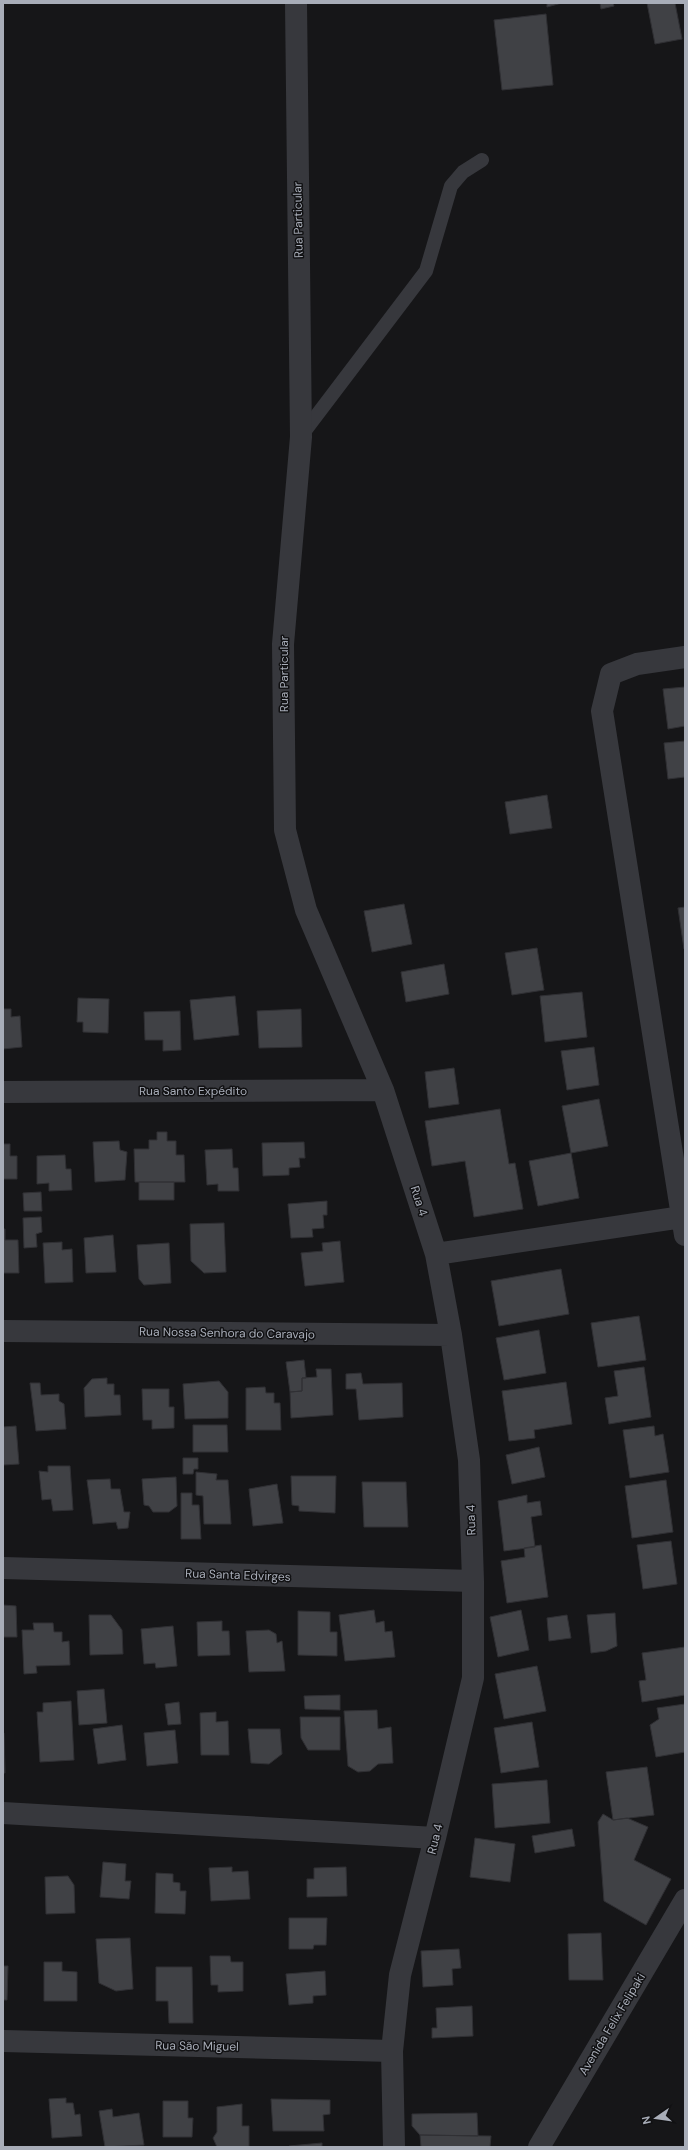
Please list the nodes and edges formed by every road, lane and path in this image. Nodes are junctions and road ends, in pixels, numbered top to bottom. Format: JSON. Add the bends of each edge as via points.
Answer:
{"nodes":[{"id":1,"x":296,"y":3,"type":"edge"},
{"id":2,"x":482,"y":160,"type":"dead end"},
{"id":3,"x":301,"y":437,"type":"junction"},
{"id":4,"x":685,"y":657,"type":"edge"},
{"id":5,"x":306,"y":910,"type":"joint"},
{"id":6,"x":383,"y":1090,"type":"junction"},
{"id":7,"x":3,"y":1092,"type":"edge"},
{"id":8,"x":684,"y":1226,"type":"edge"},
{"id":9,"x":436,"y":1254,"type":"junction"},
{"id":10,"x":3,"y":1331,"type":"edge"},
{"id":11,"x":452,"y":1335,"type":"junction"},
{"id":12,"x":3,"y":1568,"type":"edge"},
{"id":13,"x":473,"y":1581,"type":"junction"},
{"id":14,"x":3,"y":1813,"type":"edge"},
{"id":15,"x":435,"y":1838,"type":"junction"},
{"id":16,"x":685,"y":1900,"type":"edge"},
{"id":17,"x":3,"y":2041,"type":"edge"},
{"id":18,"x":392,"y":2051,"type":"junction"},
{"id":19,"x":394,"y":2147,"type":"edge"},
{"id":20,"x":539,"y":2147,"type":"edge"}],
"edges":[{"from":1,"to":3,"type":"street","name":"Rua Particular"},
{"from":2,"to":3,"type":"lane","via":[[463,172],[451,186],[426,271]]},
{"from":3,"to":5,"type":"street","name":"Rua Particular","via":[[282,644],[285,830]]},
{"from":4,"to":8,"type":"street","via":[[637,664],[611,674],[602,711]]},
{"from":5,"to":6,"type":"street","name":"Rua 4"},
{"from":6,"to":7,"type":"street","name":"Rua Santo Expédito"},
{"from":6,"to":9,"type":"street","name":"Rua 4"},
{"from":8,"to":9,"type":"street"},
{"from":9,"to":11,"type":"street","name":"Rua 4"},
{"from":10,"to":11,"type":"street","name":"Rua Nossa Senhora do Caravajo"},
{"from":11,"to":13,"type":"street","name":"Rua 4","via":[[469,1460]]},
{"from":12,"to":13,"type":"street","name":"Rua Santa Edvirges"},
{"from":13,"to":15,"type":"street","name":"Rua 4","via":[[473,1678]]},
{"from":14,"to":15,"type":"street"},
{"from":15,"to":18,"type":"street","name":"Rua 4","via":[[400,1975]]},
{"from":16,"to":20,"type":"street","name":"Avenida Felix Felipaki"},
{"from":17,"to":18,"type":"street","name":"Rua São Miguel"},
{"from":18,"to":19,"type":"street","name":"Rua 4"}]}
